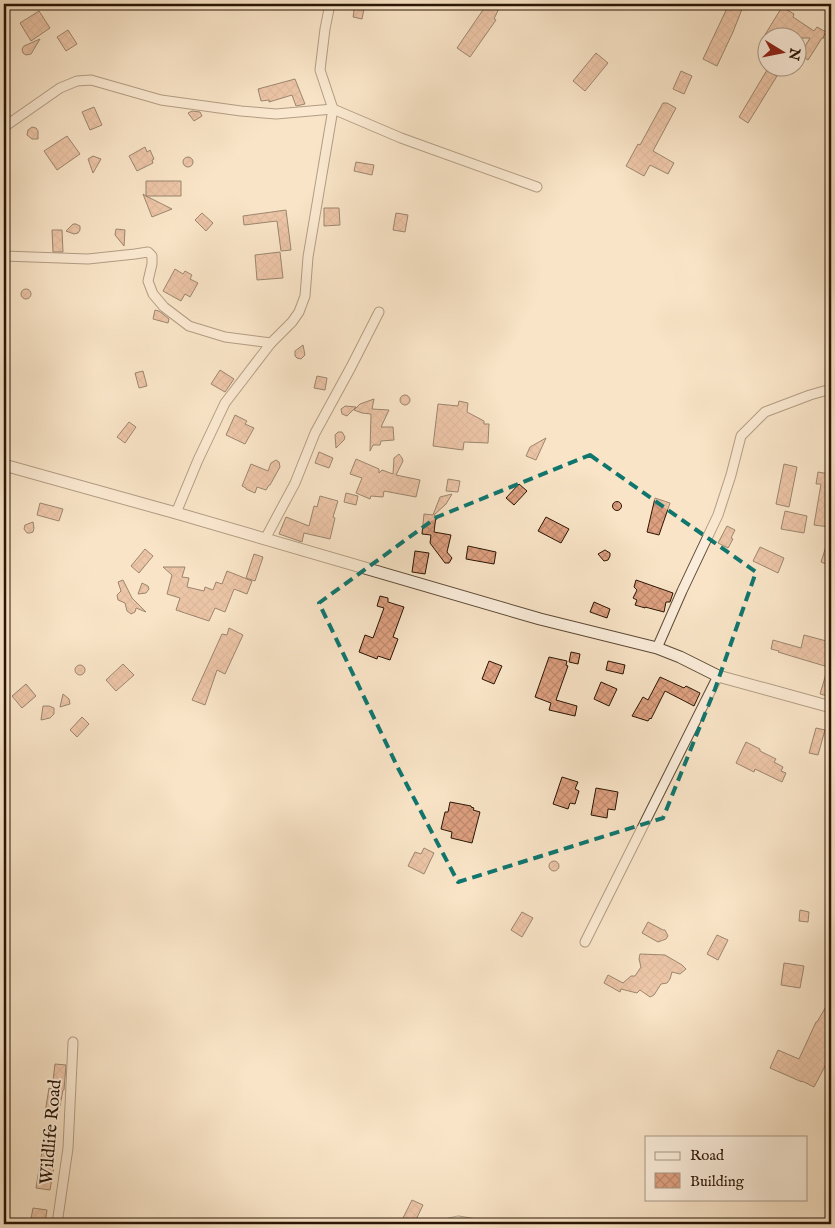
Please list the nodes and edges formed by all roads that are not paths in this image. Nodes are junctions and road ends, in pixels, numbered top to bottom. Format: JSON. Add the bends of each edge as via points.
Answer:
{"nodes":[{"id":1,"x":330,"y":4,"type":"edge"},
{"id":2,"x":333,"y":109,"type":"junction"},
{"id":3,"x":4,"y":127,"type":"edge"},
{"id":4,"x":537,"y":188,"type":"dead end"},
{"id":5,"x":4,"y":256,"type":"edge"},
{"id":6,"x":379,"y":312,"type":"dead end"},
{"id":7,"x":272,"y":343,"type":"junction"},
{"id":8,"x":831,"y":389,"type":"edge"},
{"id":9,"x":4,"y":465,"type":"edge"},
{"id":10,"x":176,"y":513,"type":"junction"},
{"id":11,"x":266,"y":540,"type":"junction"},
{"id":12,"x":657,"y":648,"type":"junction"},
{"id":13,"x":718,"y":676,"type":"junction"},
{"id":14,"x":831,"y":707,"type":"edge"},
{"id":15,"x":585,"y":942,"type":"dead end"},
{"id":16,"x":73,"y":1042,"type":"dead end"},
{"id":17,"x":57,"y":1224,"type":"edge"},
{"id":18,"x":445,"y":1224,"type":"edge"},
{"id":19,"x":476,"y":1224,"type":"edge"}],
"edges":[{"from":1,"to":2,"type":"street","via":[[320,70]]},
{"from":2,"to":3,"type":"street","via":[[276,114],[241,111],[161,100],[92,80],[77,81],[60,88]]},
{"from":2,"to":4,"type":"street"},
{"from":2,"to":7,"type":"street","via":[[304,296],[299,312]]},
{"from":5,"to":7,"type":"street","via":[[88,258],[148,252],[152,256],[148,281],[153,294],[189,326],[225,337]]},
{"from":6,"to":11,"type":"street","via":[[315,433],[295,483]]},
{"from":7,"to":10,"type":"street","via":[[224,403]]},
{"from":8,"to":12,"type":"street","via":[[765,412],[741,436],[718,515]]},
{"from":9,"to":10,"type":"street"},
{"from":10,"to":11,"type":"street"},
{"from":11,"to":12,"type":"street","via":[[540,619]]},
{"from":12,"to":13,"type":"street"},
{"from":13,"to":14,"type":"street"},
{"from":13,"to":15,"type":"street"},
{"from":16,"to":17,"type":"street","name":"Wildlife Road","via":[[68,1148]]},
{"from":18,"to":19,"type":"street","via":[[458,1221]]}]}
